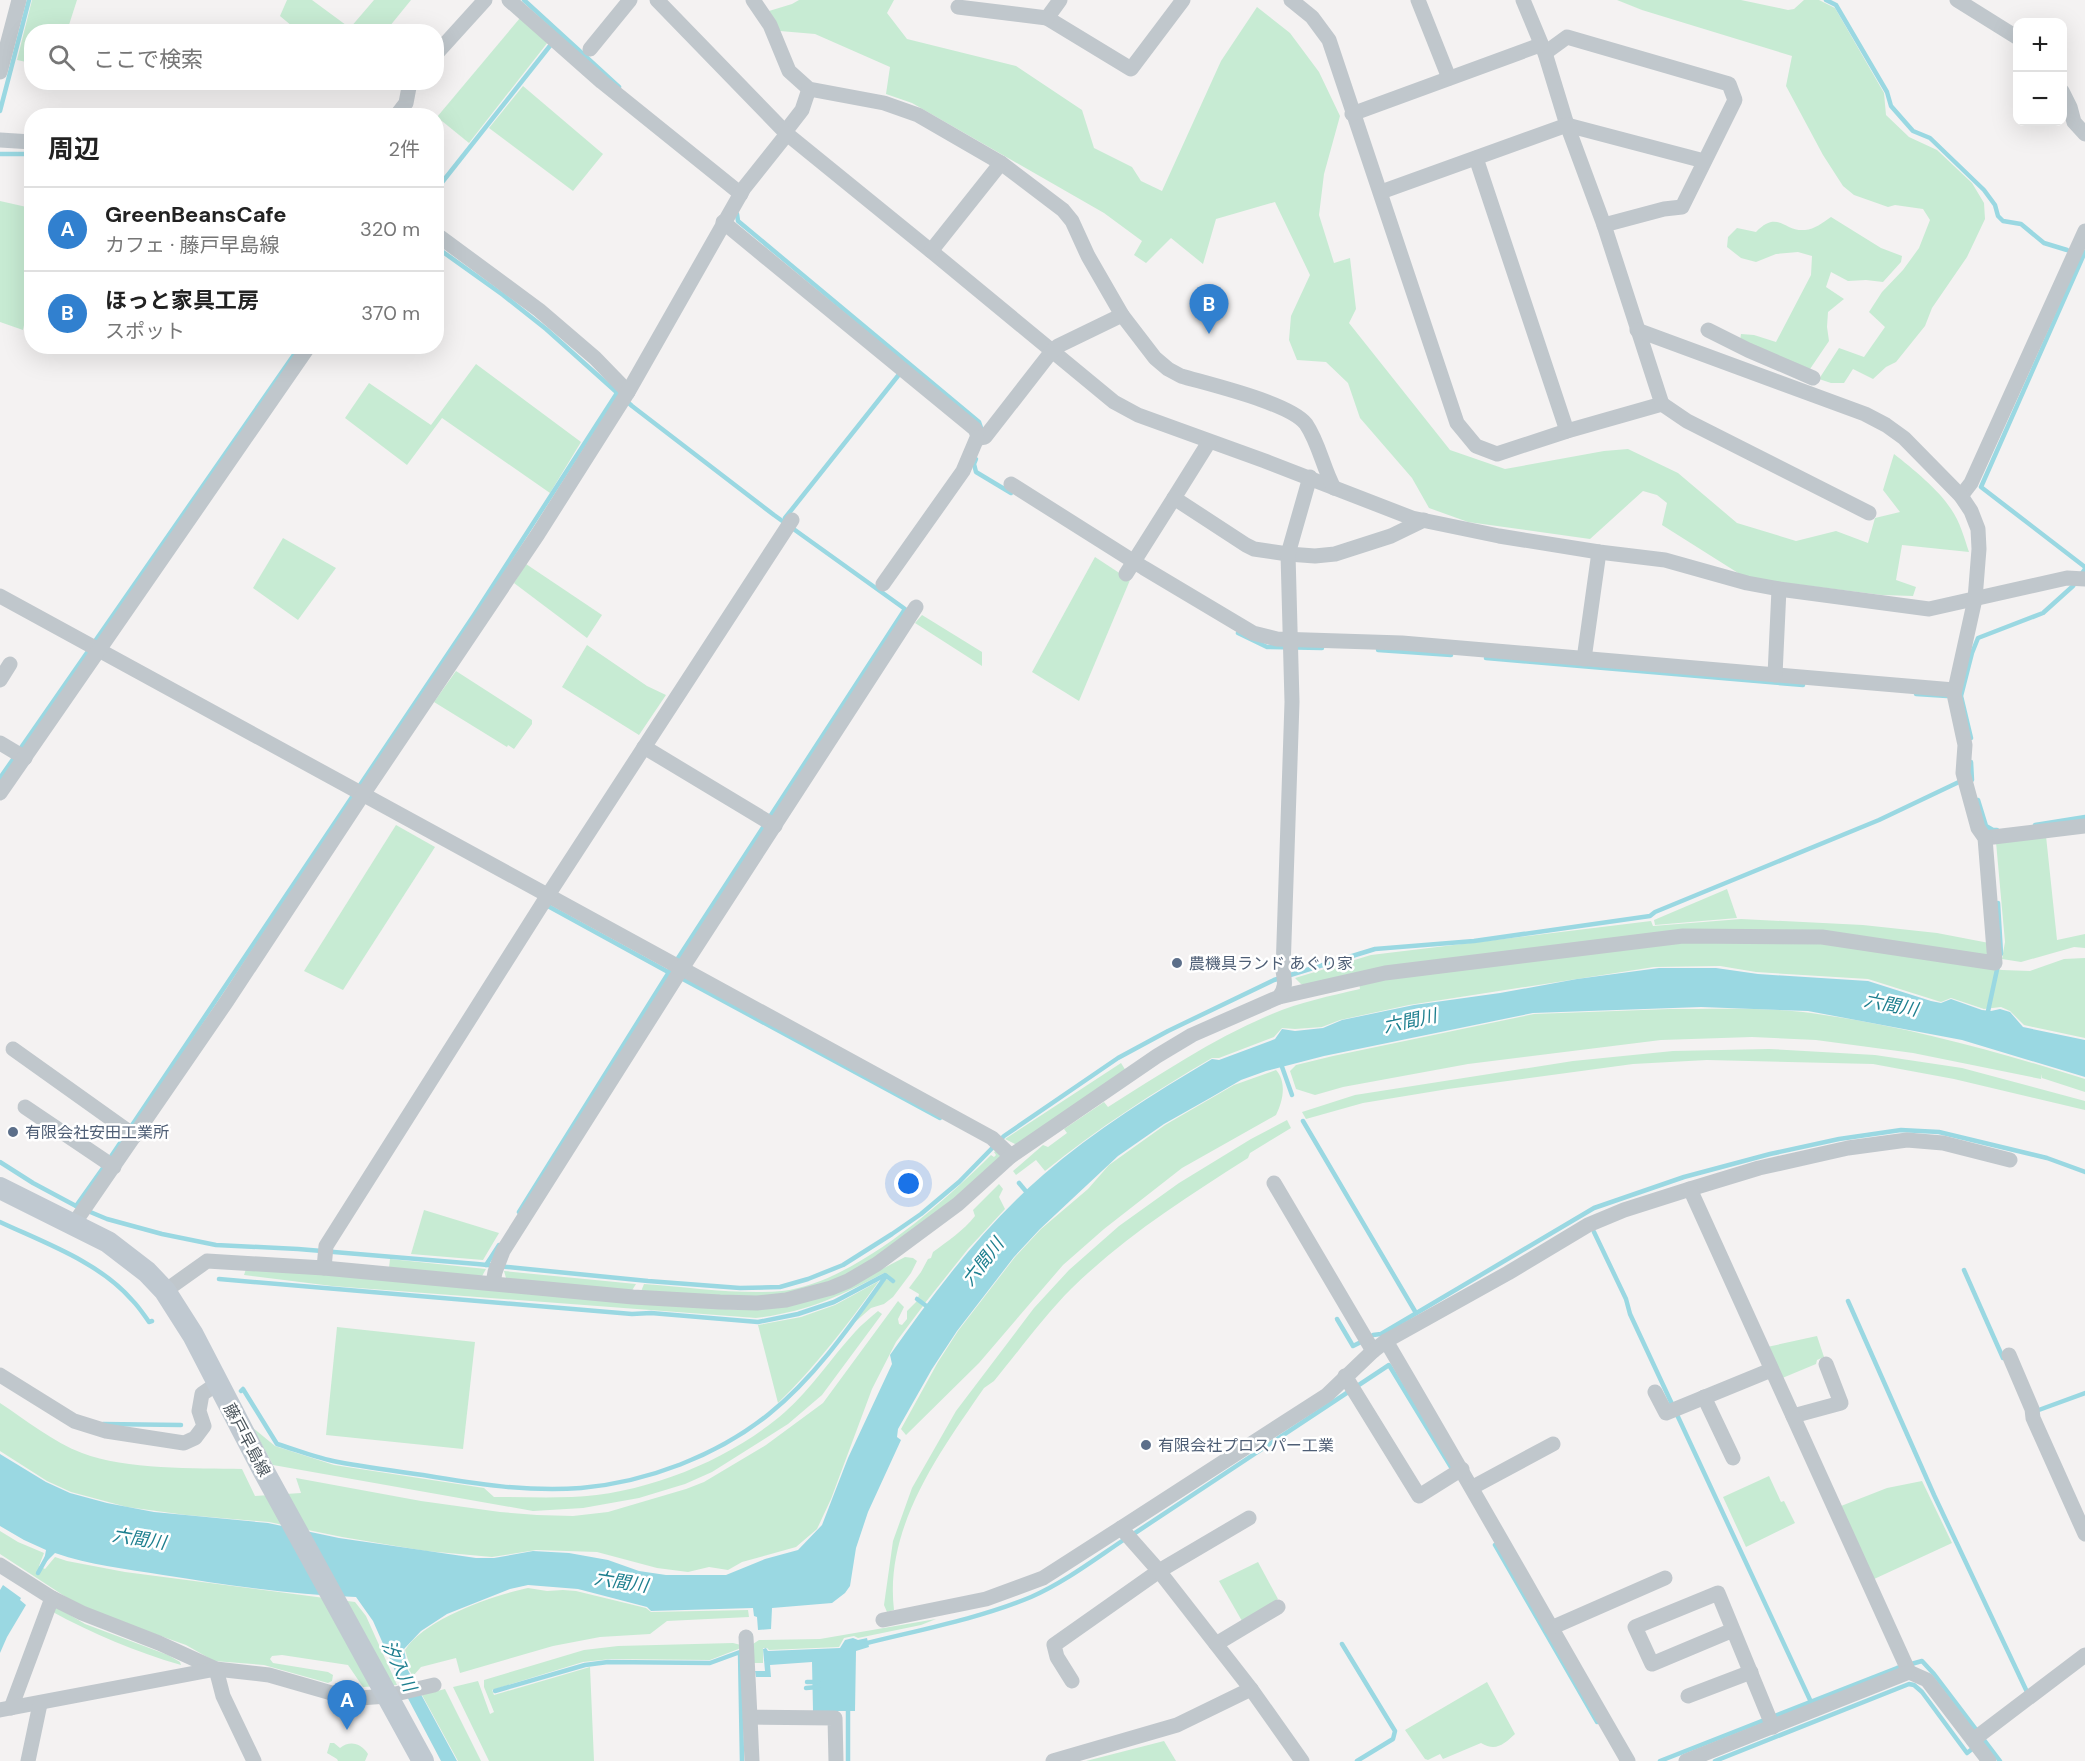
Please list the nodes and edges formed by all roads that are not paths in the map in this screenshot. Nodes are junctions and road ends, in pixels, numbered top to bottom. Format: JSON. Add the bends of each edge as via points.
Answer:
{"nodes":[{"id":1,"x":19,"y":0,"type":"edge"},
{"id":2,"x":485,"y":0,"type":"edge"},
{"id":3,"x":509,"y":0,"type":"edge"},
{"id":4,"x":630,"y":0,"type":"edge"},
{"id":5,"x":657,"y":0,"type":"edge"},
{"id":6,"x":753,"y":0,"type":"edge"},
{"id":7,"x":1060,"y":0,"type":"edge"},
{"id":8,"x":1183,"y":0,"type":"edge"},
{"id":9,"x":1291,"y":0,"type":"edge"},
{"id":10,"x":1418,"y":0,"type":"edge"},
{"id":11,"x":1523,"y":0,"type":"edge"},
{"id":12,"x":1957,"y":0,"type":"edge"},
{"id":13,"x":958,"y":7,"type":"dead end"},
{"id":14,"x":1047,"y":18,"type":"junction"},
{"id":15,"x":2013,"y":35,"type":"edge"},
{"id":16,"x":444,"y":45,"type":"edge"},
{"id":17,"x":590,"y":49,"type":"dead end"},
{"id":18,"x":1542,"y":49,"type":"junction"},
{"id":19,"x":0,"y":72,"type":"edge"},
{"id":20,"x":1449,"y":78,"type":"junction"},
{"id":21,"x":809,"y":89,"type":"junction"},
{"id":22,"x":408,"y":90,"type":"edge"},
{"id":23,"x":2067,"y":101,"type":"edge"},
{"id":24,"x":402,"y":108,"type":"edge"},
{"id":25,"x":1352,"y":114,"type":"junction"},
{"id":26,"x":1567,"y":125,"type":"junction"},
{"id":27,"x":786,"y":133,"type":"junction"},
{"id":28,"x":2085,"y":134,"type":"edge"},
{"id":29,"x":0,"y":140,"type":"edge"},
{"id":30,"x":24,"y":142,"type":"edge"},
{"id":31,"x":1476,"y":158,"type":"junction"},
{"id":32,"x":1704,"y":161,"type":"junction"},
{"id":33,"x":1001,"y":163,"type":"junction"},
{"id":34,"x":1381,"y":192,"type":"junction"},
{"id":35,"x":741,"y":194,"type":"junction"},
{"id":36,"x":723,"y":222,"type":"junction"},
{"id":37,"x":1604,"y":225,"type":"junction"},
{"id":38,"x":2085,"y":231,"type":"edge"},
{"id":39,"x":444,"y":240,"type":"edge"},
{"id":40,"x":931,"y":251,"type":"junction"},
{"id":41,"x":1122,"y":315,"type":"junction"},
{"id":42,"x":1638,"y":330,"type":"junction"},
{"id":43,"x":1708,"y":330,"type":"dead end"},
{"id":44,"x":1052,"y":351,"type":"junction"},
{"id":45,"x":303,"y":354,"type":"edge"},
{"id":46,"x":1813,"y":378,"type":"dead end"},
{"id":47,"x":626,"y":397,"type":"junction"},
{"id":48,"x":1662,"y":404,"type":"junction"},
{"id":49,"x":1568,"y":431,"type":"junction"},
{"id":50,"x":980,"y":438,"type":"junction"},
{"id":51,"x":1209,"y":442,"type":"junction"},
{"id":52,"x":1310,"y":477,"type":"junction"},
{"id":53,"x":1011,"y":483,"type":"dead end"},
{"id":54,"x":1334,"y":488,"type":"junction"},
{"id":55,"x":1961,"y":496,"type":"junction"},
{"id":56,"x":1174,"y":498,"type":"junction"},
{"id":57,"x":1869,"y":513,"type":"dead end"},
{"id":58,"x":1424,"y":520,"type":"junction"},
{"id":59,"x":789,"y":524,"type":"dead end"},
{"id":60,"x":1599,"y":552,"type":"junction"},
{"id":61,"x":1288,"y":554,"type":"junction"},
{"id":62,"x":1129,"y":568,"type":"junction"},
{"id":63,"x":2085,"y":579,"type":"edge"},
{"id":64,"x":883,"y":584,"type":"dead end"},
{"id":65,"x":1779,"y":589,"type":"junction"},
{"id":66,"x":0,"y":596,"type":"edge"},
{"id":67,"x":1975,"y":600,"type":"junction"},
{"id":68,"x":916,"y":607,"type":"dead end"},
{"id":69,"x":1291,"y":646,"type":"junction"},
{"id":70,"x":95,"y":651,"type":"junction"},
{"id":71,"x":1584,"y":659,"type":"junction"},
{"id":72,"x":10,"y":664,"type":"dead end"},
{"id":73,"x":1775,"y":675,"type":"junction"},
{"id":74,"x":0,"y":680,"type":"edge"},
{"id":75,"x":1955,"y":695,"type":"junction"},
{"id":76,"x":0,"y":743,"type":"edge"},
{"id":77,"x":644,"y":747,"type":"junction"},
{"id":78,"x":20,"y":755,"type":"junction"},
{"id":79,"x":0,"y":793,"type":"edge"},
{"id":80,"x":358,"y":794,"type":"junction"},
{"id":81,"x":770,"y":823,"type":"junction"},
{"id":82,"x":2085,"y":826,"type":"edge"},
{"id":83,"x":1990,"y":838,"type":"junction"},
{"id":84,"x":544,"y":897,"type":"junction"},
{"id":85,"x":676,"y":970,"type":"junction"},
{"id":86,"x":1282,"y":984,"type":"junction"},
{"id":87,"x":13,"y":1049,"type":"dead end"},
{"id":88,"x":25,"y":1107,"type":"dead end"},
{"id":89,"x":130,"y":1133,"type":"junction"},
{"id":90,"x":1002,"y":1147,"type":"junction"},
{"id":91,"x":2010,"y":1160,"type":"dead end"},
{"id":92,"x":109,"y":1163,"type":"junction"},
{"id":93,"x":1274,"y":1183,"type":"dead end"},
{"id":94,"x":0,"y":1188,"type":"edge"},
{"id":95,"x":1690,"y":1189,"type":"junction"},
{"id":96,"x":76,"y":1220,"type":"junction"},
{"id":97,"x":324,"y":1258,"type":"junction"},
{"id":98,"x":495,"y":1271,"type":"junction"},
{"id":99,"x":165,"y":1291,"type":"junction"},
{"id":100,"x":1386,"y":1341,"type":"junction"},
{"id":101,"x":1373,"y":1351,"type":"junction"},
{"id":102,"x":2009,"y":1355,"type":"dead end"},
{"id":103,"x":1826,"y":1364,"type":"dead end"},
{"id":104,"x":1771,"y":1370,"type":"junction"},
{"id":105,"x":0,"y":1375,"type":"edge"},
{"id":106,"x":218,"y":1383,"type":"junction"},
{"id":107,"x":1351,"y":1385,"type":"junction"},
{"id":108,"x":1654,"y":1392,"type":"dead end"},
{"id":109,"x":1704,"y":1397,"type":"junction"},
{"id":110,"x":1793,"y":1416,"type":"junction"},
{"id":111,"x":1554,"y":1444,"type":"dead end"},
{"id":112,"x":1734,"y":1458,"type":"dead end"},
{"id":113,"x":1457,"y":1472,"type":"junction"},
{"id":114,"x":1473,"y":1487,"type":"junction"},
{"id":115,"x":1249,"y":1518,"type":"dead end"},
{"id":116,"x":1126,"y":1534,"type":"junction"},
{"id":117,"x":2085,"y":1534,"type":"edge"},
{"id":118,"x":0,"y":1565,"type":"edge"},
{"id":119,"x":1159,"y":1571,"type":"junction"},
{"id":120,"x":1665,"y":1578,"type":"dead end"},
{"id":121,"x":52,"y":1598,"type":"junction"},
{"id":122,"x":1278,"y":1607,"type":"dead end"},
{"id":123,"x":883,"y":1620,"type":"dead end"},
{"id":124,"x":1551,"y":1628,"type":"junction"},
{"id":125,"x":1733,"y":1630,"type":"junction"},
{"id":126,"x":746,"y":1637,"type":"dead end"},
{"id":127,"x":1216,"y":1644,"type":"junction"},
{"id":128,"x":2085,"y":1655,"type":"edge"},
{"id":129,"x":1907,"y":1667,"type":"junction"},
{"id":130,"x":216,"y":1669,"type":"junction"},
{"id":131,"x":1751,"y":1672,"type":"junction"},
{"id":132,"x":1072,"y":1681,"type":"dead end"},
{"id":133,"x":434,"y":1685,"type":"dead end"},
{"id":134,"x":1251,"y":1689,"type":"junction"},
{"id":135,"x":389,"y":1693,"type":"junction"},
{"id":136,"x":1688,"y":1696,"type":"dead end"},
{"id":137,"x":40,"y":1704,"type":"junction"},
{"id":138,"x":6,"y":1709,"type":"edge"},
{"id":139,"x":750,"y":1717,"type":"junction"},
{"id":140,"x":1770,"y":1720,"type":"junction"},
{"id":141,"x":1980,"y":1743,"type":"edge"},
{"id":142,"x":28,"y":1761,"type":"edge"},
{"id":143,"x":254,"y":1761,"type":"edge"},
{"id":144,"x":423,"y":1761,"type":"edge"},
{"id":145,"x":752,"y":1761,"type":"edge"},
{"id":146,"x":836,"y":1761,"type":"edge"},
{"id":147,"x":1053,"y":1761,"type":"edge"},
{"id":148,"x":1302,"y":1761,"type":"edge"},
{"id":149,"x":1628,"y":1761,"type":"edge"},
{"id":150,"x":1686,"y":1761,"type":"edge"}],
"edges":[{"from":1,"to":19,"type":"street"},
{"from":2,"to":16,"type":"street"},
{"from":3,"to":35,"type":"street","via":[[602,82]]},
{"from":4,"to":17,"type":"street"},
{"from":5,"to":27,"type":"street"},
{"from":6,"to":21,"type":"street","via":[[770,25],[789,71]]},
{"from":7,"to":14,"type":"street"},
{"from":8,"to":14,"type":"street","via":[[1131,69]]},
{"from":9,"to":25,"type":"street","via":[[1312,17],[1329,40]]},
{"from":10,"to":20,"type":"street"},
{"from":11,"to":18,"type":"street"},
{"from":12,"to":15,"type":"street"},
{"from":13,"to":14,"type":"street"},
{"from":18,"to":20,"type":"street"},
{"from":18,"to":26,"type":"street"},
{"from":18,"to":32,"type":"street","via":[[1567,37],[1729,84],[1735,100]]},
{"from":20,"to":25,"type":"street"},
{"from":21,"to":27,"type":"street","via":[[802,110]]},
{"from":21,"to":33,"type":"street","via":[[902,108]]},
{"from":22,"to":24,"type":"street"},
{"from":23,"to":28,"type":"street","via":[[2074,122]]},
{"from":25,"to":34,"type":"street"},
{"from":26,"to":31,"type":"street"},
{"from":26,"to":32,"type":"street"},
{"from":26,"to":37,"type":"street"},
{"from":27,"to":35,"type":"street"},
{"from":27,"to":40,"type":"street"},
{"from":29,"to":30,"type":"street"},
{"from":31,"to":34,"type":"street"},
{"from":31,"to":49,"type":"street"},
{"from":32,"to":37,"type":"street","via":[[1682,207]]},
{"from":33,"to":40,"type":"street"},
{"from":33,"to":41,"type":"street","via":[[1064,210]]},
{"from":34,"to":49,"type":"street","via":[[1457,423],[1476,446],[1497,454]]},
{"from":35,"to":36,"type":"street"},
{"from":36,"to":47,"type":"street"},
{"from":36,"to":50,"type":"street","via":[[975,429]]},
{"from":37,"to":42,"type":"street"},
{"from":38,"to":55,"type":"street","via":[[1971,483]]},
{"from":39,"to":47,"type":"street","via":[[539,310],[595,358]]},
{"from":40,"to":44,"type":"street"},
{"from":41,"to":44,"type":"street"},
{"from":41,"to":54,"type":"street","via":[[1168,369],[1279,406],[1302,419]]},
{"from":42,"to":48,"type":"street"},
{"from":42,"to":55,"type":"street","via":[[1872,417],[1904,438]]},
{"from":43,"to":46,"type":"street"},
{"from":44,"to":50,"type":"street"},
{"from":44,"to":51,"type":"street","via":[[1114,402]]},
{"from":45,"to":70,"type":"street"},
{"from":47,"to":80,"type":"street","via":[[538,534]]},
{"from":48,"to":49,"type":"street"},
{"from":48,"to":57,"type":"street","via":[[1686,421]]},
{"from":50,"to":64,"type":"street","via":[[963,471]]},
{"from":51,"to":52,"type":"street"},
{"from":51,"to":56,"type":"street"},
{"from":52,"to":54,"type":"street"},
{"from":52,"to":61,"type":"street"},
{"from":53,"to":62,"type":"street"},
{"from":54,"to":58,"type":"street"},
{"from":55,"to":67,"type":"street","via":[[1978,529]]},
{"from":56,"to":61,"type":"street","via":[[1254,549]]},
{"from":56,"to":62,"type":"street"},
{"from":58,"to":60,"type":"street"},
{"from":58,"to":61,"type":"street","via":[[1391,536],[1335,554]]},
{"from":59,"to":77,"type":"street"},
{"from":60,"to":65,"type":"street","via":[[1665,560]]},
{"from":60,"to":71,"type":"street"},
{"from":61,"to":69,"type":"street"},
{"from":62,"to":69,"type":"street","via":[[1253,633]]},
{"from":63,"to":67,"type":"street","via":[[2067,578]]},
{"from":65,"to":67,"type":"street","via":[[1929,609]]},
{"from":65,"to":73,"type":"street"},
{"from":66,"to":70,"type":"street"},
{"from":67,"to":75,"type":"street"},
{"from":68,"to":81,"type":"street"},
{"from":69,"to":71,"type":"street","via":[[1379,641],[1452,654]]},
{"from":69,"to":86,"type":"street"},
{"from":70,"to":78,"type":"street"},
{"from":70,"to":80,"type":"street"},
{"from":71,"to":73,"type":"street"},
{"from":72,"to":74,"type":"street"},
{"from":73,"to":75,"type":"street"},
{"from":75,"to":83,"type":"street","via":[[1965,745],[1963,773],[1978,828]]},
{"from":76,"to":78,"type":"street"},
{"from":77,"to":81,"type":"street"},
{"from":77,"to":84,"type":"street"},
{"from":78,"to":79,"type":"street"},
{"from":80,"to":84,"type":"street"},
{"from":80,"to":89,"type":"street","via":[[227,1001]]},
{"from":81,"to":85,"type":"street"},
{"from":82,"to":83,"type":"street"},
{"from":83,"to":86,"type":"street","via":[[1995,963],[1822,937],[1683,936]]},
{"from":84,"to":85,"type":"street"},
{"from":84,"to":97,"type":"street"},
{"from":85,"to":90,"type":"street"},
{"from":85,"to":98,"type":"street"},
{"from":86,"to":90,"type":"street"},
{"from":87,"to":89,"type":"street"},
{"from":88,"to":92,"type":"street"},
{"from":89,"to":92,"type":"street"},
{"from":90,"to":98,"type":"street","via":[[958,1204],[877,1264],[831,1288],[786,1300],[757,1303],[633,1297]]},
{"from":91,"to":95,"type":"street","via":[[1943,1143],[1907,1140],[1848,1148],[1759,1168]]},
{"from":92,"to":96,"type":"street"},
{"from":93,"to":101,"type":"street"},
{"from":94,"to":96,"type":"main road","name":"藤戸早島線"},
{"from":95,"to":100,"type":"street","via":[[1588,1225]]},
{"from":95,"to":104,"type":"street"},
{"from":96,"to":99,"type":"main road","name":"藤戸早島線","via":[[124,1253]]},
{"from":97,"to":98,"type":"street"},
{"from":97,"to":99,"type":"street","via":[[207,1260]]},
{"from":99,"to":106,"type":"main road","name":"藤戸早島線"},
{"from":100,"to":101,"type":"street"},
{"from":100,"to":113,"type":"street"},
{"from":101,"to":107,"type":"street"},
{"from":102,"to":117,"type":"street"},
{"from":103,"to":110,"type":"street","via":[[1841,1403]]},
{"from":104,"to":109,"type":"street"},
{"from":104,"to":110,"type":"street"},
{"from":105,"to":106,"type":"street","via":[[74,1422],[184,1443],[204,1426],[199,1412],[202,1394]]},
{"from":106,"to":135,"type":"main road","name":"藤戸早島線"},
{"from":107,"to":113,"type":"street","via":[[1419,1496]]},
{"from":107,"to":116,"type":"street","via":[[1327,1395]]},
{"from":108,"to":109,"type":"street","via":[[1666,1413]]},
{"from":109,"to":112,"type":"street"},
{"from":110,"to":129,"type":"street"},
{"from":111,"to":114,"type":"street"},
{"from":113,"to":114,"type":"street"},
{"from":114,"to":124,"type":"street"},
{"from":115,"to":119,"type":"street"},
{"from":116,"to":119,"type":"street"},
{"from":116,"to":123,"type":"street","via":[[1043,1578],[986,1599]]},
{"from":118,"to":121,"type":"street"},
{"from":119,"to":127,"type":"street"},
{"from":119,"to":132,"type":"street","via":[[1054,1645]]},
{"from":120,"to":124,"type":"street"},
{"from":121,"to":130,"type":"street"},
{"from":121,"to":138,"type":"street"},
{"from":122,"to":127,"type":"street"},
{"from":124,"to":149,"type":"street"},
{"from":125,"to":125,"type":"street","via":[[1718,1593],[1635,1627],[1652,1664]]},
{"from":125,"to":131,"type":"street"},
{"from":126,"to":139,"type":"street"},
{"from":127,"to":134,"type":"street"},
{"from":128,"to":141,"type":"street"},
{"from":129,"to":140,"type":"street"},
{"from":129,"to":141,"type":"street","via":[[1927,1680]]},
{"from":130,"to":135,"type":"street","via":[[269,1675],[342,1696],[360,1698]]},
{"from":130,"to":137,"type":"street"},
{"from":130,"to":143,"type":"street","via":[[223,1696]]},
{"from":131,"to":136,"type":"street"},
{"from":131,"to":140,"type":"street"},
{"from":133,"to":135,"type":"street"},
{"from":134,"to":147,"type":"street","via":[[1178,1725]]},
{"from":134,"to":148,"type":"street"},
{"from":135,"to":144,"type":"main road","name":"藤戸早島線"},
{"from":137,"to":138,"type":"street"},
{"from":137,"to":142,"type":"street"},
{"from":139,"to":145,"type":"street"},
{"from":139,"to":146,"type":"street","via":[[835,1718]]},
{"from":140,"to":150,"type":"street"}]}
